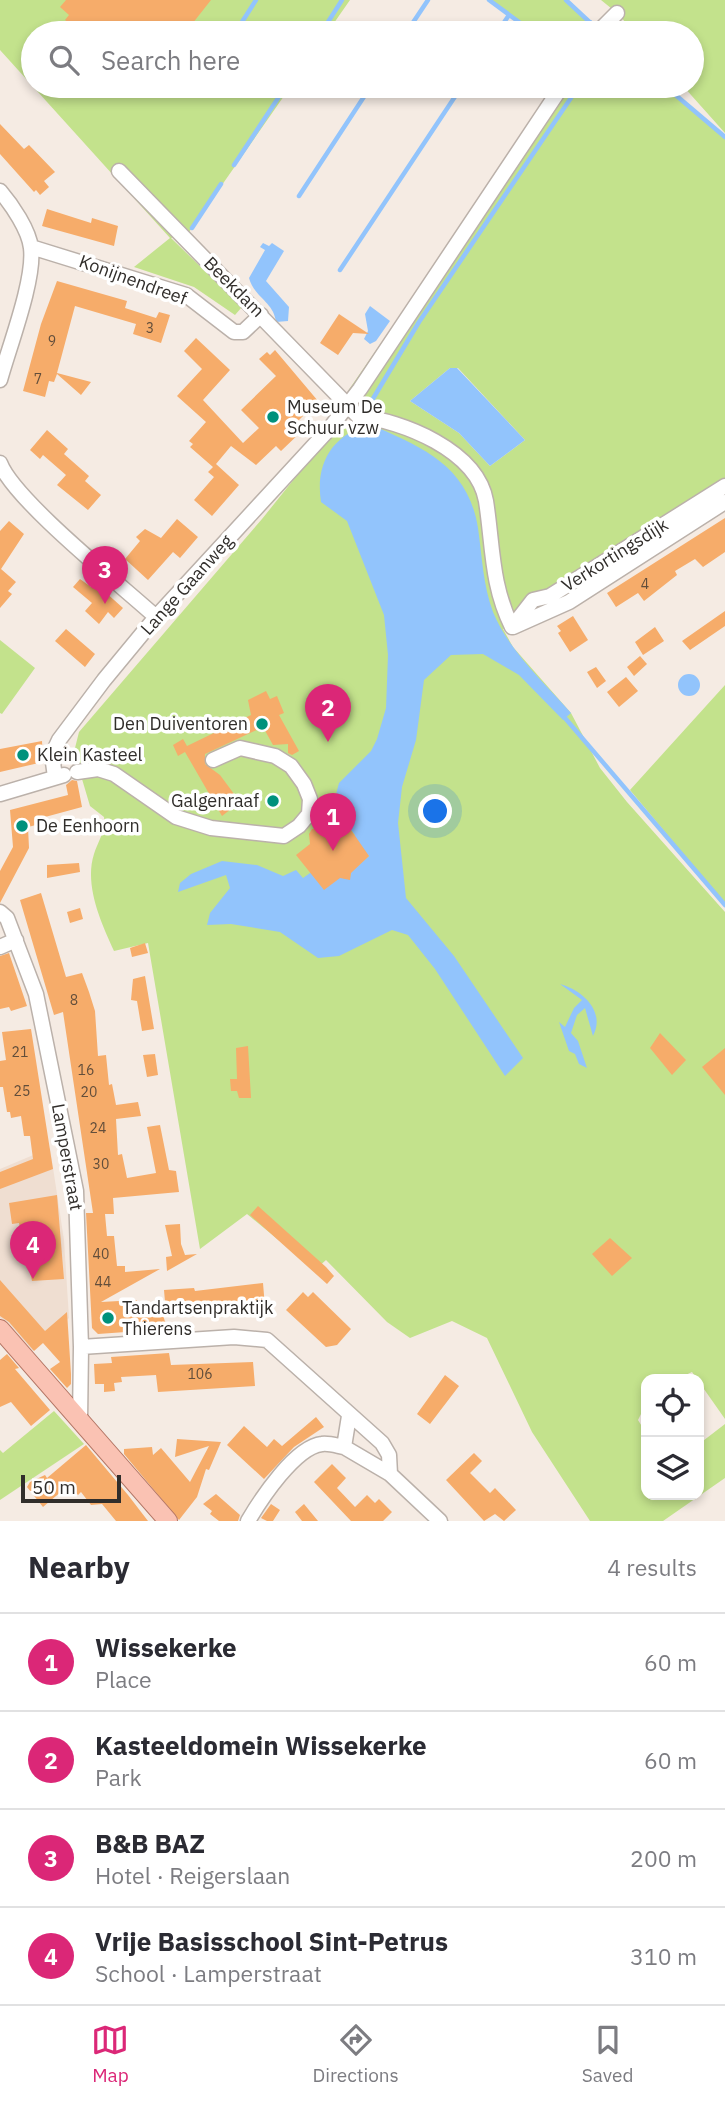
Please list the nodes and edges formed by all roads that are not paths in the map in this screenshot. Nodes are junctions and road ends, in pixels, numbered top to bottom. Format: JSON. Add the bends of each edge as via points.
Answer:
{"nodes":[{"id":1,"x":617,"y":13,"type":"dead end"},
{"id":2,"x":607,"y":21,"type":"edge"},
{"id":3,"x":554,"y":98,"type":"edge"},
{"id":4,"x":119,"y":171,"type":"dead end"},
{"id":5,"x":0,"y":191,"type":"edge"},
{"id":6,"x":31,"y":247,"type":"junction"},
{"id":7,"x":261,"y":315,"type":"junction"},
{"id":8,"x":0,"y":380,"type":"edge"},
{"id":9,"x":346,"y":406,"type":"junction"},
{"id":10,"x":0,"y":463,"type":"edge"},
{"id":11,"x":725,"y":486,"type":"edge"},
{"id":12,"x":725,"y":502,"type":"edge"},
{"id":13,"x":156,"y":617,"type":"junction"},
{"id":14,"x":512,"y":627,"type":"junction"},
{"id":15,"x":213,"y":760,"type":"dead end"},
{"id":16,"x":65,"y":774,"type":"junction"},
{"id":17,"x":0,"y":794,"type":"edge"},
{"id":18,"x":0,"y":912,"type":"edge"},
{"id":19,"x":16,"y":940,"type":"junction"},
{"id":20,"x":0,"y":947,"type":"edge"},
{"id":21,"x":0,"y":1329,"type":"edge"},
{"id":22,"x":81,"y":1347,"type":"junction"},
{"id":23,"x":349,"y":1416,"type":"junction"},
{"id":24,"x":80,"y":1421,"type":"junction"},
{"id":25,"x":344,"y":1447,"type":"junction"},
{"id":26,"x":390,"y":1474,"type":"junction"},
{"id":27,"x":168,"y":1521,"type":"edge"},
{"id":28,"x":248,"y":1521,"type":"edge"},
{"id":29,"x":440,"y":1521,"type":"edge"}],
"edges":[{"from":1,"to":2,"type":"street"},
{"from":3,"to":9,"type":"street","name":"Lange Gaanweg"},
{"from":4,"to":7,"type":"street","name":"Beekdam"},
{"from":5,"to":6,"type":"street"},
{"from":6,"to":7,"type":"street","name":"Konijnendreef","via":[[186,295],[234,332],[243,332]]},
{"from":6,"to":8,"type":"street"},
{"from":7,"to":9,"type":"street","name":"Beekdam"},
{"from":9,"to":13,"type":"street","name":"Lange Gaanweg"},
{"from":9,"to":14,"type":"street","via":[[358,416],[390,420],[425,433],[472,473],[485,498],[496,590]]},
{"from":10,"to":13,"type":"street","via":[[25,498]]},
{"from":11,"to":14,"type":"street","name":"Verkortingsdijk","via":[[550,596],[533,600]]},
{"from":12,"to":14,"type":"street","name":"Verkortingsdijk","via":[[569,601]]},
{"from":13,"to":16,"type":"street","name":"Lange Gaanweg","via":[[59,740],[52,755]]},
{"from":15,"to":16,"type":"street","via":[[240,748],[275,756],[291,766],[304,784],[309,814],[284,836],[211,828],[176,817],[114,774],[98,769]]},
{"from":16,"to":17,"type":"street"},
{"from":18,"to":19,"type":"street","name":"Lamperstraat"},
{"from":19,"to":20,"type":"street"},
{"from":19,"to":22,"type":"street","name":"Lamperstraat","via":[[36,994],[76,1191]]},
{"from":21,"to":24,"type":"main road"},
{"from":22,"to":23,"type":"street","via":[[234,1337],[267,1340]]},
{"from":22,"to":24,"type":"street","name":"Lamperstraat"},
{"from":23,"to":25,"type":"street"},
{"from":23,"to":26,"type":"street","via":[[382,1443],[389,1455]]},
{"from":24,"to":27,"type":"main road"},
{"from":25,"to":26,"type":"street"},
{"from":25,"to":28,"type":"street","via":[[323,1444],[308,1450],[272,1484]]},
{"from":26,"to":29,"type":"street"}]}
